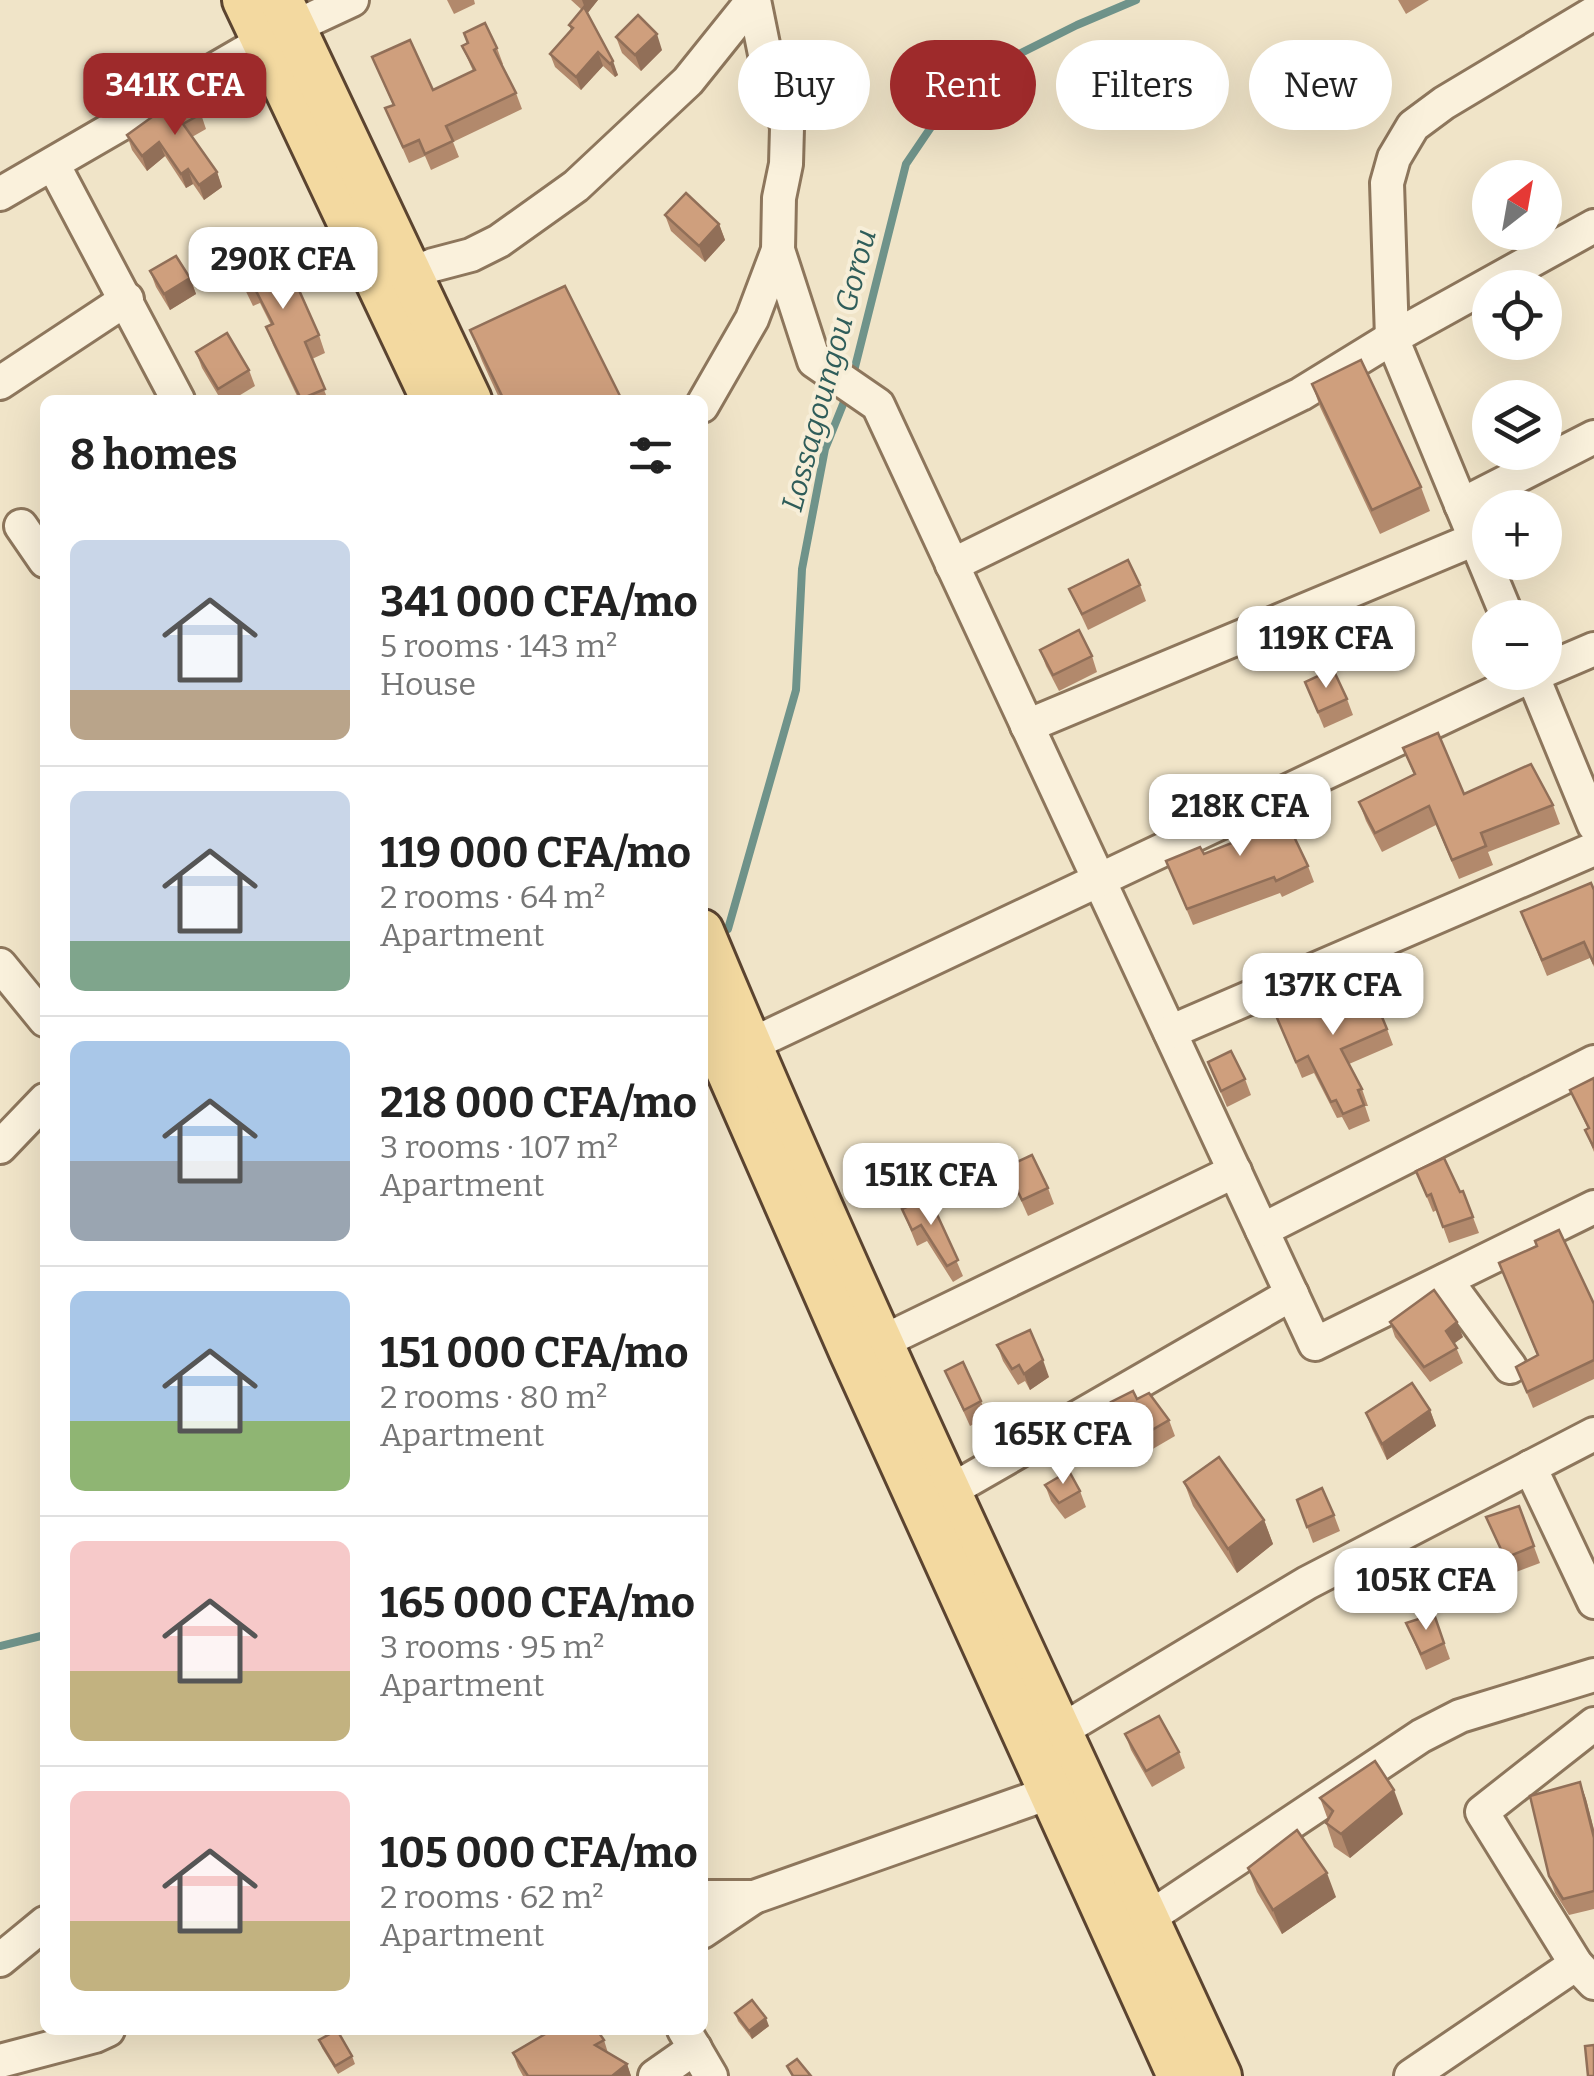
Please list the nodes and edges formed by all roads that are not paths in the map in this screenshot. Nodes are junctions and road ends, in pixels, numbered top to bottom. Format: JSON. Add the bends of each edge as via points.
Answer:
{"nodes":[{"id":1,"x":244,"y":0,"type":"edge"},
{"id":2,"x":352,"y":0,"type":"edge"},
{"id":3,"x":754,"y":0,"type":"edge"},
{"id":4,"x":1577,"y":13,"type":"edge"},
{"id":5,"x":280,"y":23,"type":"edge"},
{"id":6,"x":53,"y":164,"type":"junction"},
{"id":7,"x":0,"y":194,"type":"edge"},
{"id":8,"x":1594,"y":226,"type":"edge"},
{"id":9,"x":778,"y":250,"type":"junction"},
{"id":10,"x":397,"y":280,"type":"junction"},
{"id":11,"x":127,"y":299,"type":"junction"},
{"id":12,"x":1392,"y":338,"type":"junction"},
{"id":13,"x":0,"y":384,"type":"edge"},
{"id":14,"x":175,"y":395,"type":"edge"},
{"id":15,"x":431,"y":395,"type":"edge"},
{"id":16,"x":467,"y":395,"type":"edge"},
{"id":17,"x":708,"y":396,"type":"edge"},
{"id":18,"x":1594,"y":437,"type":"edge"},
{"id":19,"x":1461,"y":505,"type":"junction"},
{"id":20,"x":21,"y":526,"type":"dead end"},
{"id":21,"x":1472,"y":531,"type":"edge"},
{"id":22,"x":1472,"y":539,"type":"edge"},
{"id":23,"x":40,"y":554,"type":"edge"},
{"id":24,"x":952,"y":565,"type":"junction"},
{"id":25,"x":1594,"y":649,"type":"edge"},
{"id":26,"x":1562,"y":662,"type":"edge"},
{"id":27,"x":1501,"y":690,"type":"edge"},
{"id":28,"x":1543,"y":690,"type":"edge"},
{"id":29,"x":1027,"y":726,"type":"junction"},
{"id":30,"x":1594,"y":825,"type":"edge"},
{"id":31,"x":1594,"y":848,"type":"edge"},
{"id":32,"x":1098,"y":879,"type":"junction"},
{"id":33,"x":708,"y":945,"type":"edge"},
{"id":34,"x":0,"y":965,"type":"edge"},
{"id":35,"x":40,"y":1014,"type":"edge"},
{"id":36,"x":708,"y":1026,"type":"edge"},
{"id":37,"x":1170,"y":1032,"type":"junction"},
{"id":38,"x":750,"y":1045,"type":"junction"},
{"id":39,"x":1594,"y":1062,"type":"edge"},
{"id":40,"x":40,"y":1105,"type":"edge"},
{"id":41,"x":0,"y":1147,"type":"edge"},
{"id":42,"x":1235,"y":1171,"type":"junction"},
{"id":43,"x":1594,"y":1207,"type":"edge"},
{"id":44,"x":1262,"y":1230,"type":"junction"},
{"id":45,"x":1446,"y":1280,"type":"junction"},
{"id":46,"x":1292,"y":1294,"type":"junction"},
{"id":47,"x":882,"y":1342,"type":"junction"},
{"id":48,"x":1510,"y":1367,"type":"dead end"},
{"id":49,"x":1594,"y":1434,"type":"edge"},
{"id":50,"x":1530,"y":1468,"type":"junction"},
{"id":51,"x":948,"y":1492,"type":"junction"},
{"id":52,"x":1594,"y":1602,"type":"edge"},
{"id":53,"x":1594,"y":1674,"type":"edge"},
{"id":54,"x":1594,"y":1724,"type":"edge"},
{"id":55,"x":1062,"y":1730,"type":"junction"},
{"id":56,"x":1049,"y":1794,"type":"junction"},
{"id":57,"x":708,"y":1897,"type":"edge"},
{"id":58,"x":754,"y":1897,"type":"junction"},
{"id":59,"x":1148,"y":1919,"type":"junction"},
{"id":60,"x":40,"y":1927,"type":"edge"},
{"id":61,"x":708,"y":1928,"type":"edge"},
{"id":62,"x":0,"y":1960,"type":"edge"},
{"id":63,"x":1585,"y":1973,"type":"edge"},
{"id":64,"x":93,"y":2035,"type":"edge"},
{"id":65,"x":697,"y":2051,"type":"edge"},
{"id":66,"x":3,"y":2065,"type":"edge"},
{"id":67,"x":655,"y":2076,"type":"edge"},
{"id":68,"x":1179,"y":2076,"type":"edge"},
{"id":69,"x":1220,"y":2076,"type":"edge"},
{"id":70,"x":1411,"y":2076,"type":"edge"}],
"edges":[{"from":1,"to":5,"type":"main road"},
{"from":2,"to":5,"type":"street"},
{"from":3,"to":9,"type":"street","via":[[787,128]]},
{"from":3,"to":10,"type":"street","via":[[688,80],[576,186],[498,241]]},
{"from":4,"to":12,"type":"street","via":[[1413,126],[1394,158],[1386,183]]},
{"from":5,"to":6,"type":"street"},
{"from":5,"to":10,"type":"main road"},
{"from":6,"to":7,"type":"street"},
{"from":6,"to":11,"type":"street"},
{"from":8,"to":12,"type":"street"},
{"from":9,"to":17,"type":"street","via":[[752,319]]},
{"from":9,"to":24,"type":"street","via":[[814,360],[878,405]]},
{"from":10,"to":15,"type":"main road"},
{"from":10,"to":16,"type":"main road"},
{"from":11,"to":13,"type":"street"},
{"from":11,"to":14,"type":"street"},
{"from":12,"to":19,"type":"street"},
{"from":12,"to":24,"type":"street","via":[[1301,394]]},
{"from":18,"to":19,"type":"street"},
{"from":19,"to":21,"type":"street"},
{"from":20,"to":23,"type":"street"},
{"from":22,"to":29,"type":"street"},
{"from":24,"to":29,"type":"street"},
{"from":25,"to":26,"type":"street"},
{"from":27,"to":32,"type":"street"},
{"from":28,"to":30,"type":"street"},
{"from":29,"to":32,"type":"street"},
{"from":31,"to":37,"type":"street"},
{"from":32,"to":37,"type":"street"},
{"from":32,"to":38,"type":"street"},
{"from":33,"to":38,"type":"main road"},
{"from":34,"to":35,"type":"street"},
{"from":36,"to":56,"type":"main road"},
{"from":37,"to":42,"type":"street"},
{"from":38,"to":47,"type":"main road"},
{"from":39,"to":44,"type":"street"},
{"from":40,"to":41,"type":"street"},
{"from":42,"to":44,"type":"street"},
{"from":42,"to":47,"type":"street"},
{"from":43,"to":45,"type":"street"},
{"from":44,"to":46,"type":"street"},
{"from":45,"to":46,"type":"street","via":[[1316,1344]]},
{"from":45,"to":48,"type":"street"},
{"from":46,"to":51,"type":"street"},
{"from":47,"to":51,"type":"main road"},
{"from":49,"to":50,"type":"street"},
{"from":50,"to":52,"type":"street"},
{"from":50,"to":55,"type":"street","via":[[1308,1583]]},
{"from":51,"to":55,"type":"main road"},
{"from":53,"to":59,"type":"street","via":[[1460,1716],[1421,1736]]},
{"from":54,"to":63,"type":"street","via":[[1482,1812]]},
{"from":55,"to":59,"type":"main road"},
{"from":56,"to":58,"type":"street"},
{"from":56,"to":68,"type":"main road"},
{"from":57,"to":58,"type":"street"},
{"from":58,"to":61,"type":"street"},
{"from":59,"to":69,"type":"main road"},
{"from":60,"to":62,"type":"street"},
{"from":63,"to":70,"type":"street"},
{"from":64,"to":66,"type":"street"},
{"from":65,"to":67,"type":"street"}]}
